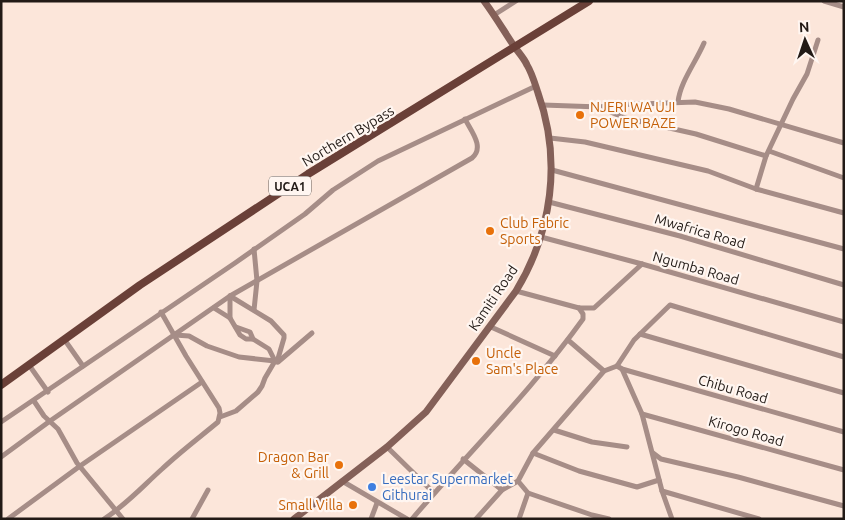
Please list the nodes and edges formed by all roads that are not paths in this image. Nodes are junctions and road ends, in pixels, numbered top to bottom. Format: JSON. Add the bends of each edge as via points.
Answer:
{"nodes":[{"id":1,"x":484,"y":1,"type":"edge"},
{"id":2,"x":516,"y":1,"type":"edge"},
{"id":3,"x":589,"y":1,"type":"edge"},
{"id":4,"x":824,"y":1,"type":"edge"},
{"id":5,"x":844,"y":7,"type":"edge"},
{"id":6,"x":494,"y":15,"type":"junction"},
{"id":7,"x":818,"y":40,"type":"dead end"},
{"id":8,"x":704,"y":43,"type":"dead end"},
{"id":9,"x":536,"y":86,"type":"junction"},
{"id":10,"x":678,"y":102,"type":"junction"},
{"id":11,"x":543,"y":105,"type":"junction"},
{"id":12,"x":600,"y":108,"type":"junction"},
{"id":13,"x":465,"y":119,"type":"junction"},
{"id":14,"x":781,"y":125,"type":"junction"},
{"id":15,"x":550,"y":138,"type":"junction"},
{"id":16,"x":844,"y":143,"type":"edge"},
{"id":17,"x":768,"y":154,"type":"junction"},
{"id":18,"x":552,"y":170,"type":"junction"},
{"id":19,"x":844,"y":178,"type":"edge"},
{"id":20,"x":756,"y":189,"type":"junction"},
{"id":21,"x":549,"y":202,"type":"junction"},
{"id":22,"x":844,"y":214,"type":"edge"},
{"id":23,"x":541,"y":237,"type":"junction"},
{"id":24,"x":844,"y":248,"type":"edge"},
{"id":25,"x":254,"y":250,"type":"junction"},
{"id":26,"x":642,"y":264,"type":"junction"},
{"id":27,"x":257,"y":281,"type":"junction"},
{"id":28,"x":844,"y":285,"type":"edge"},
{"id":29,"x":516,"y":291,"type":"junction"},
{"id":30,"x":230,"y":296,"type":"junction"},
{"id":31,"x":214,"y":308,"type":"junction"},
{"id":32,"x":579,"y":308,"type":"junction"},
{"id":33,"x":254,"y":310,"type":"junction"},
{"id":34,"x":161,"y":312,"type":"junction"},
{"id":35,"x":230,"y":318,"type":"junction"},
{"id":36,"x":844,"y":322,"type":"edge"},
{"id":37,"x":491,"y":326,"type":"junction"},
{"id":38,"x":312,"y":333,"type":"dead end"},
{"id":39,"x":174,"y":334,"type":"junction"},
{"id":40,"x":640,"y":334,"type":"junction"},
{"id":41,"x":64,"y":339,"type":"junction"},
{"id":42,"x":568,"y":340,"type":"junction"},
{"id":43,"x":555,"y":356,"type":"junction"},
{"id":44,"x":844,"y":357,"type":"edge"},
{"id":45,"x":276,"y":362,"type":"junction"},
{"id":46,"x":29,"y":365,"type":"junction"},
{"id":47,"x":83,"y":366,"type":"junction"},
{"id":48,"x":620,"y":367,"type":"junction"},
{"id":49,"x":604,"y":371,"type":"junction"},
{"id":50,"x":202,"y":382,"type":"junction"},
{"id":51,"x":1,"y":385,"type":"edge"},
{"id":52,"x":48,"y":392,"type":"junction"},
{"id":53,"x":844,"y":393,"type":"edge"},
{"id":54,"x":34,"y":401,"type":"junction"},
{"id":55,"x":642,"y":414,"type":"junction"},
{"id":56,"x":220,"y":417,"type":"junction"},
{"id":57,"x":50,"y":421,"type":"junction"},
{"id":58,"x":1,"y":422,"type":"edge"},
{"id":59,"x":554,"y":430,"type":"junction"},
{"id":60,"x":844,"y":432,"type":"edge"},
{"id":61,"x":627,"y":446,"type":"dead end"},
{"id":62,"x":387,"y":447,"type":"junction"},
{"id":63,"x":533,"y":453,"type":"junction"},
{"id":64,"x":653,"y":453,"type":"junction"},
{"id":65,"x":1,"y":457,"type":"edge"},
{"id":66,"x":463,"y":459,"type":"junction"},
{"id":67,"x":80,"y":466,"type":"junction"},
{"id":68,"x":844,"y":470,"type":"edge"},
{"id":69,"x":659,"y":480,"type":"junction"},
{"id":70,"x":342,"y":481,"type":"junction"},
{"id":71,"x":518,"y":481,"type":"junction"},
{"id":72,"x":208,"y":490,"type":"dead end"},
{"id":73,"x":502,"y":490,"type":"junction"},
{"id":74,"x":662,"y":491,"type":"junction"},
{"id":75,"x":434,"y":492,"type":"junction"},
{"id":76,"x":528,"y":493,"type":"junction"},
{"id":77,"x":377,"y":503,"type":"junction"},
{"id":78,"x":844,"y":506,"type":"edge"},
{"id":79,"x":117,"y":511,"type":"junction"},
{"id":80,"x":8,"y":519,"type":"edge"},
{"id":81,"x":104,"y":519,"type":"edge"},
{"id":82,"x":123,"y":519,"type":"edge"},
{"id":83,"x":192,"y":519,"type":"edge"},
{"id":84,"x":294,"y":519,"type":"edge"},
{"id":85,"x":371,"y":519,"type":"edge"},
{"id":86,"x":407,"y":519,"type":"edge"},
{"id":87,"x":412,"y":519,"type":"edge"},
{"id":88,"x":476,"y":519,"type":"edge"},
{"id":89,"x":519,"y":519,"type":"edge"},
{"id":90,"x":609,"y":519,"type":"edge"},
{"id":91,"x":672,"y":519,"type":"edge"},
{"id":92,"x":759,"y":519,"type":"edge"}],
"edges":[{"from":1,"to":6,"type":"main road","name":"Kamiti Road"},
{"from":2,"to":6,"type":"street"},
{"from":3,"to":41,"type":"main road","name":"Northern Bypass","number":"UCA1","via":[[308,174]]},
{"from":4,"to":5,"type":"street"},
{"from":6,"to":9,"type":"main road","name":"Kamiti Road","via":[[528,65]]},
{"from":7,"to":14,"type":"street","via":[[807,74]]},
{"from":8,"to":10,"type":"street","via":[[682,86]]},
{"from":9,"to":11,"type":"main road","name":"Kamiti Road"},
{"from":9,"to":13,"type":"street"},
{"from":10,"to":12,"type":"street"},
{"from":10,"to":14,"type":"street","via":[[729,109]]},
{"from":11,"to":12,"type":"street"},
{"from":11,"to":15,"type":"main road","name":"Kamiti Road"},
{"from":12,"to":17,"type":"street","via":[[625,118]]},
{"from":13,"to":25,"type":"street","via":[[378,161],[333,190]]},
{"from":13,"to":27,"type":"street","via":[[477,144],[477,154],[472,158]]},
{"from":14,"to":16,"type":"street"},
{"from":14,"to":17,"type":"street"},
{"from":15,"to":18,"type":"main road","name":"Kamiti Road"},
{"from":15,"to":20,"type":"street","via":[[585,142],[708,171]]},
{"from":17,"to":19,"type":"street"},
{"from":17,"to":20,"type":"street"},
{"from":18,"to":21,"type":"main road","name":"Kamiti Road"},
{"from":18,"to":24,"type":"street"},
{"from":20,"to":22,"type":"street"},
{"from":21,"to":23,"type":"main road","name":"Kamiti Road"},
{"from":21,"to":28,"type":"street","name":"Mwafrica Road","via":[[680,236]]},
{"from":23,"to":26,"type":"street","name":"Ngumba Road"},
{"from":23,"to":29,"type":"main road","name":"Kamiti Road"},
{"from":25,"to":27,"type":"street"},
{"from":25,"to":34,"type":"street"},
{"from":26,"to":32,"type":"street","via":[[596,306]]},
{"from":26,"to":36,"type":"street","name":"Ngumba Road"},
{"from":27,"to":30,"type":"street"},
{"from":27,"to":33,"type":"street"},
{"from":29,"to":32,"type":"street"},
{"from":29,"to":37,"type":"main road","name":"Kamiti Road"},
{"from":30,"to":31,"type":"street"},
{"from":30,"to":33,"type":"street"},
{"from":30,"to":35,"type":"street"},
{"from":31,"to":35,"type":"street"},
{"from":31,"to":39,"type":"street"},
{"from":32,"to":42,"type":"street","via":[[583,319]]},
{"from":33,"to":45,"type":"street","via":[[284,335]]},
{"from":34,"to":39,"type":"street"},
{"from":34,"to":47,"type":"street"},
{"from":35,"to":45,"type":"street","via":[[240,335],[268,349]]},
{"from":37,"to":43,"type":"street"},
{"from":37,"to":62,"type":"main road","name":"Kamiti Road","via":[[426,412]]},
{"from":38,"to":45,"type":"street"},
{"from":39,"to":45,"type":"street","via":[[189,336],[207,346],[239,356]]},
{"from":39,"to":50,"type":"street"},
{"from":39,"to":57,"type":"street"},
{"from":40,"to":44,"type":"street","via":[[670,305]]},
{"from":40,"to":48,"type":"street","via":[[630,345]]},
{"from":40,"to":53,"type":"street"},
{"from":41,"to":46,"type":"main road","name":"Northern Bypass","number":"UCA1"},
{"from":41,"to":47,"type":"street"},
{"from":42,"to":43,"type":"street"},
{"from":42,"to":49,"type":"street"},
{"from":43,"to":66,"type":"street"},
{"from":45,"to":56,"type":"street","via":[[258,392],[236,411]]},
{"from":46,"to":51,"type":"main road","name":"Northern Bypass","number":"UCA1"},
{"from":46,"to":52,"type":"street"},
{"from":47,"to":52,"type":"street"},
{"from":48,"to":49,"type":"street"},
{"from":48,"to":55,"type":"street"},
{"from":48,"to":60,"type":"street","name":"Chibu Road"},
{"from":49,"to":59,"type":"street"},
{"from":50,"to":56,"type":"street","via":[[219,408]]},
{"from":50,"to":67,"type":"street"},
{"from":52,"to":54,"type":"street"},
{"from":54,"to":57,"type":"street"},
{"from":54,"to":58,"type":"street"},
{"from":55,"to":64,"type":"street"},
{"from":55,"to":68,"type":"street","name":"Kirogo Road"},
{"from":56,"to":79,"type":"street"},
{"from":57,"to":65,"type":"street"},
{"from":57,"to":67,"type":"street"},
{"from":59,"to":61,"type":"street","via":[[592,442]]},
{"from":59,"to":63,"type":"street"},
{"from":62,"to":70,"type":"main road","name":"Kamiti Road"},
{"from":62,"to":75,"type":"street"},
{"from":63,"to":69,"type":"street","via":[[579,471],[637,487]]},
{"from":63,"to":71,"type":"street"},
{"from":64,"to":69,"type":"street"},
{"from":64,"to":78,"type":"street","via":[[661,459]]},
{"from":66,"to":73,"type":"street"},
{"from":66,"to":75,"type":"street"},
{"from":67,"to":79,"type":"street"},
{"from":67,"to":80,"type":"street"},
{"from":69,"to":74,"type":"street"},
{"from":70,"to":77,"type":"street"},
{"from":70,"to":84,"type":"main road","name":"Kamiti Road"},
{"from":71,"to":73,"type":"street"},
{"from":71,"to":76,"type":"street"},
{"from":72,"to":83,"type":"street"},
{"from":73,"to":88,"type":"street"},
{"from":74,"to":91,"type":"street"},
{"from":74,"to":92,"type":"street"},
{"from":75,"to":87,"type":"street"},
{"from":76,"to":89,"type":"street"},
{"from":76,"to":90,"type":"street"},
{"from":77,"to":85,"type":"street"},
{"from":77,"to":86,"type":"street"},
{"from":79,"to":81,"type":"street"},
{"from":79,"to":82,"type":"street"}]}
